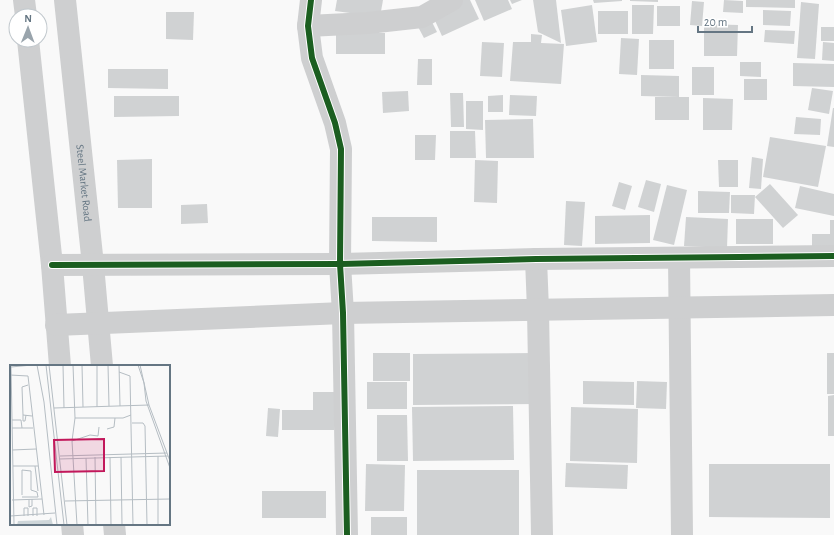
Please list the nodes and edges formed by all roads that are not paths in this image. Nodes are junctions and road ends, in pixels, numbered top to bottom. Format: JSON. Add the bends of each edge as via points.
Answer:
{"nodes":[{"id":1,"x":65,"y":0,"type":"edge"},
{"id":2,"x":311,"y":0,"type":"edge"},
{"id":3,"x":452,"y":0,"type":"edge"},
{"id":4,"x":308,"y":26,"type":"junction"},
{"id":5,"x":29,"y":48,"type":"edge"},
{"id":6,"x":834,"y":256,"type":"edge"},
{"id":7,"x":679,"y":258,"type":"junction"},
{"id":8,"x":536,"y":259,"type":"junction"},
{"id":9,"x":340,"y":264,"type":"junction"},
{"id":10,"x":52,"y":265,"type":"junction"},
{"id":11,"x":93,"y":265,"type":"junction"},
{"id":12,"x":834,"y":306,"type":"edge"},
{"id":13,"x":680,"y":308,"type":"junction"},
{"id":14,"x":538,"y":310,"type":"junction"},
{"id":15,"x":343,"y":313,"type":"junction"},
{"id":16,"x":99,"y":323,"type":"junction"},
{"id":17,"x":56,"y":324,"type":"junction"},
{"id":18,"x":60,"y":365,"type":"edge"},
{"id":19,"x":102,"y":365,"type":"edge"},
{"id":20,"x":72,"y":525,"type":"edge"},
{"id":21,"x":114,"y":525,"type":"edge"},
{"id":22,"x":73,"y":535,"type":"edge"},
{"id":23,"x":115,"y":535,"type":"edge"},
{"id":24,"x":347,"y":535,"type":"edge"},
{"id":25,"x":542,"y":535,"type":"edge"},
{"id":26,"x":682,"y":535,"type":"edge"}],
"edges":[{"from":1,"to":11,"type":"street","name":"Steel Market Road"},
{"from":2,"to":4,"type":"street"},
{"from":3,"to":4,"type":"street","via":[[422,17],[368,24]]},
{"from":4,"to":9,"type":"street","via":[[312,58],[335,123],[341,149]]},
{"from":5,"to":10,"type":"street"},
{"from":6,"to":7,"type":"street"},
{"from":7,"to":8,"type":"street"},
{"from":7,"to":13,"type":"street"},
{"from":8,"to":9,"type":"street"},
{"from":8,"to":14,"type":"street"},
{"from":9,"to":11,"type":"street"},
{"from":9,"to":15,"type":"street"},
{"from":10,"to":11,"type":"street"},
{"from":10,"to":17,"type":"street"},
{"from":11,"to":16,"type":"street","name":"Steel Market Road"},
{"from":12,"to":13,"type":"street"},
{"from":13,"to":14,"type":"street"},
{"from":13,"to":26,"type":"street"},
{"from":14,"to":15,"type":"street"},
{"from":14,"to":25,"type":"street"},
{"from":15,"to":16,"type":"street"},
{"from":15,"to":24,"type":"street"},
{"from":16,"to":17,"type":"street"},
{"from":16,"to":19,"type":"street","name":"Steel Market Road"},
{"from":17,"to":18,"type":"street"},
{"from":20,"to":22,"type":"street"},
{"from":21,"to":23,"type":"street"}]}
